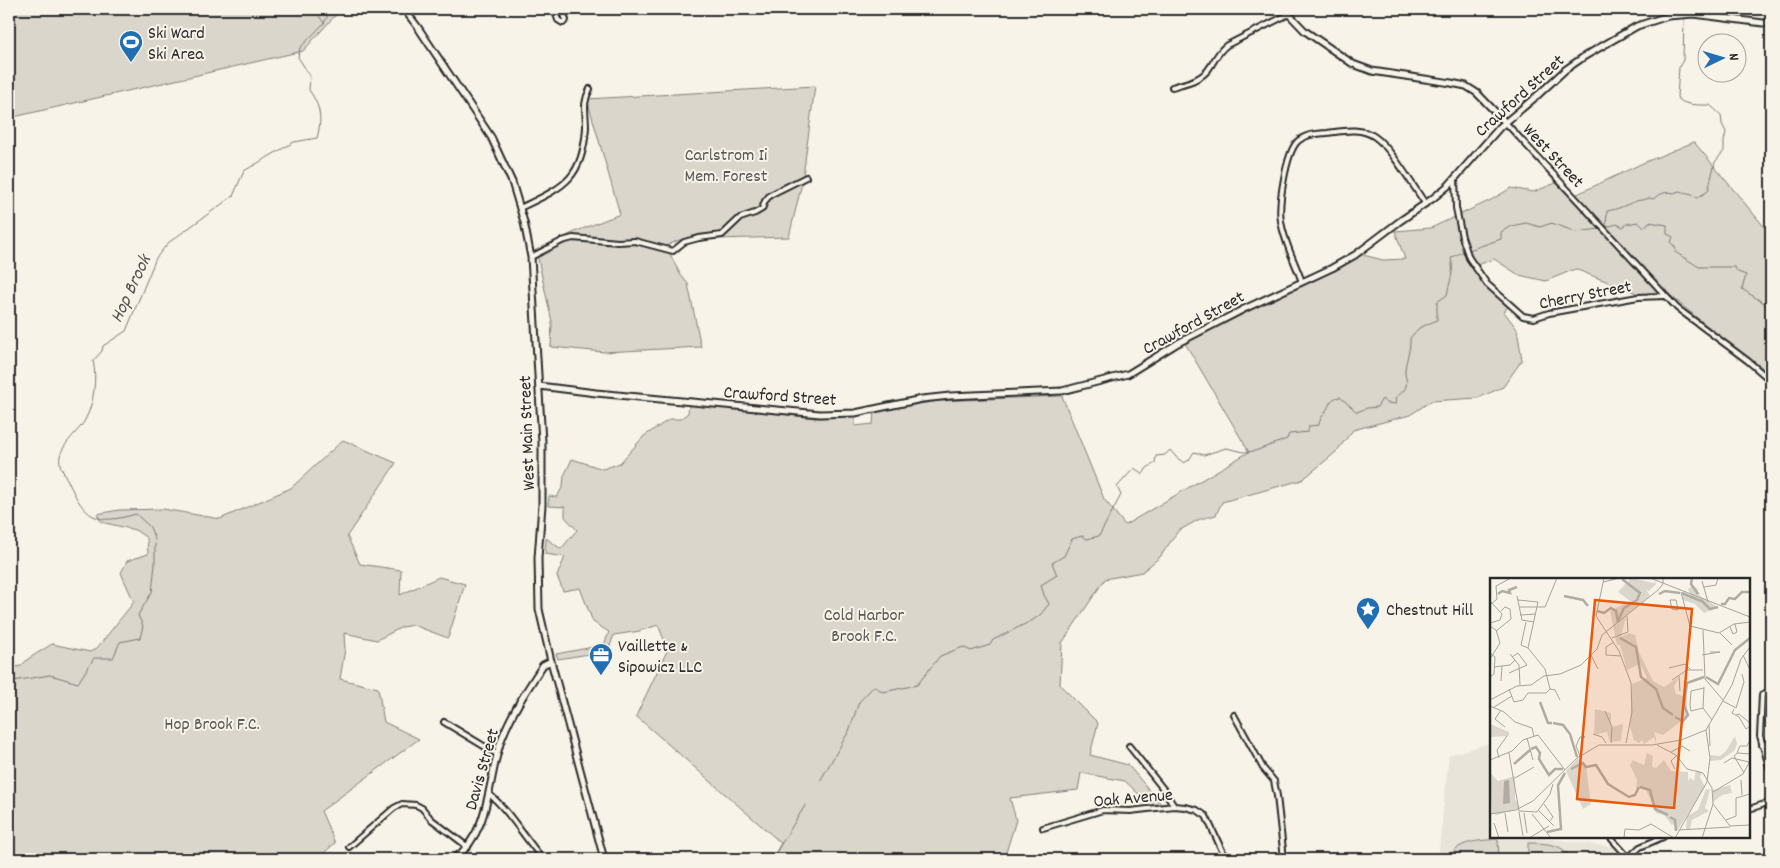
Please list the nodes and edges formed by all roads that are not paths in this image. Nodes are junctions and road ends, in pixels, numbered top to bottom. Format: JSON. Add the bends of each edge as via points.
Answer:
{"nodes":[{"id":1,"x":404,"y":9,"type":"edge"},
{"id":2,"x":554,"y":9,"type":"edge"},
{"id":3,"x":562,"y":9,"type":"edge"},
{"id":4,"x":1284,"y":9,"type":"edge"},
{"id":5,"x":1289,"y":14,"type":"junction"},
{"id":6,"x":1771,"y":24,"type":"edge"},
{"id":7,"x":1172,"y":87,"type":"dead end"},
{"id":8,"x":590,"y":89,"type":"dead end"},
{"id":9,"x":1505,"y":122,"type":"junction"},
{"id":10,"x":806,"y":177,"type":"dead end"},
{"id":11,"x":1455,"y":178,"type":"junction"},
{"id":12,"x":1425,"y":204,"type":"junction"},
{"id":13,"x":520,"y":208,"type":"junction"},
{"id":14,"x":531,"y":257,"type":"junction"},
{"id":15,"x":1302,"y":282,"type":"junction"},
{"id":16,"x":1665,"y":296,"type":"junction"},
{"id":17,"x":1771,"y":381,"type":"edge"},
{"id":18,"x":539,"y":386,"type":"junction"},
{"id":19,"x":551,"y":661,"type":"junction"},
{"id":20,"x":1771,"y":692,"type":"edge"},
{"id":21,"x":1234,"y":715,"type":"dead end"},
{"id":22,"x":444,"y":722,"type":"dead end"},
{"id":23,"x":1771,"y":743,"type":"edge"},
{"id":24,"x":1762,"y":745,"type":"junction"},
{"id":25,"x":1129,"y":746,"type":"dead end"},
{"id":26,"x":497,"y":754,"type":"junction"},
{"id":27,"x":1771,"y":773,"type":"edge"},
{"id":28,"x":489,"y":794,"type":"junction"},
{"id":29,"x":1771,"y":802,"type":"edge"},
{"id":30,"x":1174,"y":806,"type":"junction"},
{"id":31,"x":1750,"y":809,"type":"edge"},
{"id":32,"x":1043,"y":828,"type":"dead end"},
{"id":33,"x":1611,"y":838,"type":"edge"},
{"id":34,"x":1661,"y":838,"type":"edge"},
{"id":35,"x":349,"y":847,"type":"dead end"},
{"id":36,"x":468,"y":847,"type":"junction"},
{"id":37,"x":1628,"y":858,"type":"edge"},
{"id":38,"x":454,"y":859,"type":"edge"},
{"id":39,"x":543,"y":859,"type":"edge"},
{"id":40,"x":604,"y":859,"type":"edge"},
{"id":41,"x":1226,"y":859,"type":"edge"},
{"id":42,"x":1284,"y":859,"type":"edge"}],
"edges":[{"from":1,"to":13,"type":"street","name":"West Main Street","via":[[491,136]]},
{"from":2,"to":3,"type":"street","via":[[556,17],[564,23]]},
{"from":4,"to":5,"type":"street","name":"West Street"},
{"from":5,"to":7,"type":"street","via":[[1227,45],[1201,76]]},
{"from":5,"to":9,"type":"street","name":"West Street","via":[[1305,31],[1353,64],[1372,71],[1466,86]]},
{"from":6,"to":9,"type":"street","name":"Crawford Street","via":[[1696,14],[1673,15],[1643,23],[1572,64]]},
{"from":8,"to":13,"type":"street","via":[[585,101],[586,124],[581,158],[574,174],[559,187]]},
{"from":9,"to":11,"type":"street","name":"Crawford Street"},
{"from":9,"to":16,"type":"street","name":"West Street"},
{"from":10,"to":14,"type":"street","via":[[770,195],[762,209],[740,218],[722,235],[684,242],[673,251],[635,241],[574,238]]},
{"from":11,"to":12,"type":"street","name":"Crawford Street"},
{"from":11,"to":16,"type":"street","name":"Cherry Street","via":[[1456,208],[1469,258],[1487,284],[1523,316],[1534,318]]},
{"from":12,"to":15,"type":"street","name":"Crawford Street","via":[[1349,258]]},
{"from":12,"to":15,"type":"street","via":[[1390,154],[1371,134],[1348,130],[1316,134],[1300,140],[1290,152],[1279,211]]},
{"from":13,"to":14,"type":"street","name":"West Main Street"},
{"from":14,"to":18,"type":"street","name":"West Main Street"},
{"from":15,"to":18,"type":"street","name":"Crawford Street","via":[[1178,343],[1128,374],[1062,391],[936,397],[855,413],[820,414]]},
{"from":16,"to":17,"type":"street","name":"West Street"},
{"from":18,"to":19,"type":"street","name":"West Main Street","via":[[543,472],[538,596]]},
{"from":19,"to":26,"type":"street","name":"Davis Street","via":[[543,665],[512,715]]},
{"from":19,"to":40,"type":"street","name":"West Main Street"},
{"from":20,"to":24,"type":"street","via":[[1762,695]]},
{"from":21,"to":42,"type":"street","via":[[1274,781]]},
{"from":22,"to":26,"type":"street"},
{"from":23,"to":24,"type":"street"},
{"from":24,"to":27,"type":"street"},
{"from":25,"to":30,"type":"street"},
{"from":26,"to":28,"type":"street","name":"Davis Street"},
{"from":28,"to":36,"type":"street","name":"Davis Street","via":[[478,829]]},
{"from":28,"to":39,"type":"street","via":[[500,803]]},
{"from":29,"to":31,"type":"street"},
{"from":30,"to":32,"type":"street","name":"Oak Avenue","via":[[1130,811],[1103,810]]},
{"from":30,"to":41,"type":"street","name":"Oak Avenue","via":[[1197,810],[1206,816]]},
{"from":33,"to":37,"type":"street"},
{"from":34,"to":37,"type":"street","via":[[1640,847]]},
{"from":35,"to":36,"type":"street","via":[[402,804],[422,808],[431,820]]},
{"from":36,"to":38,"type":"street","name":"Davis Street"}]}
